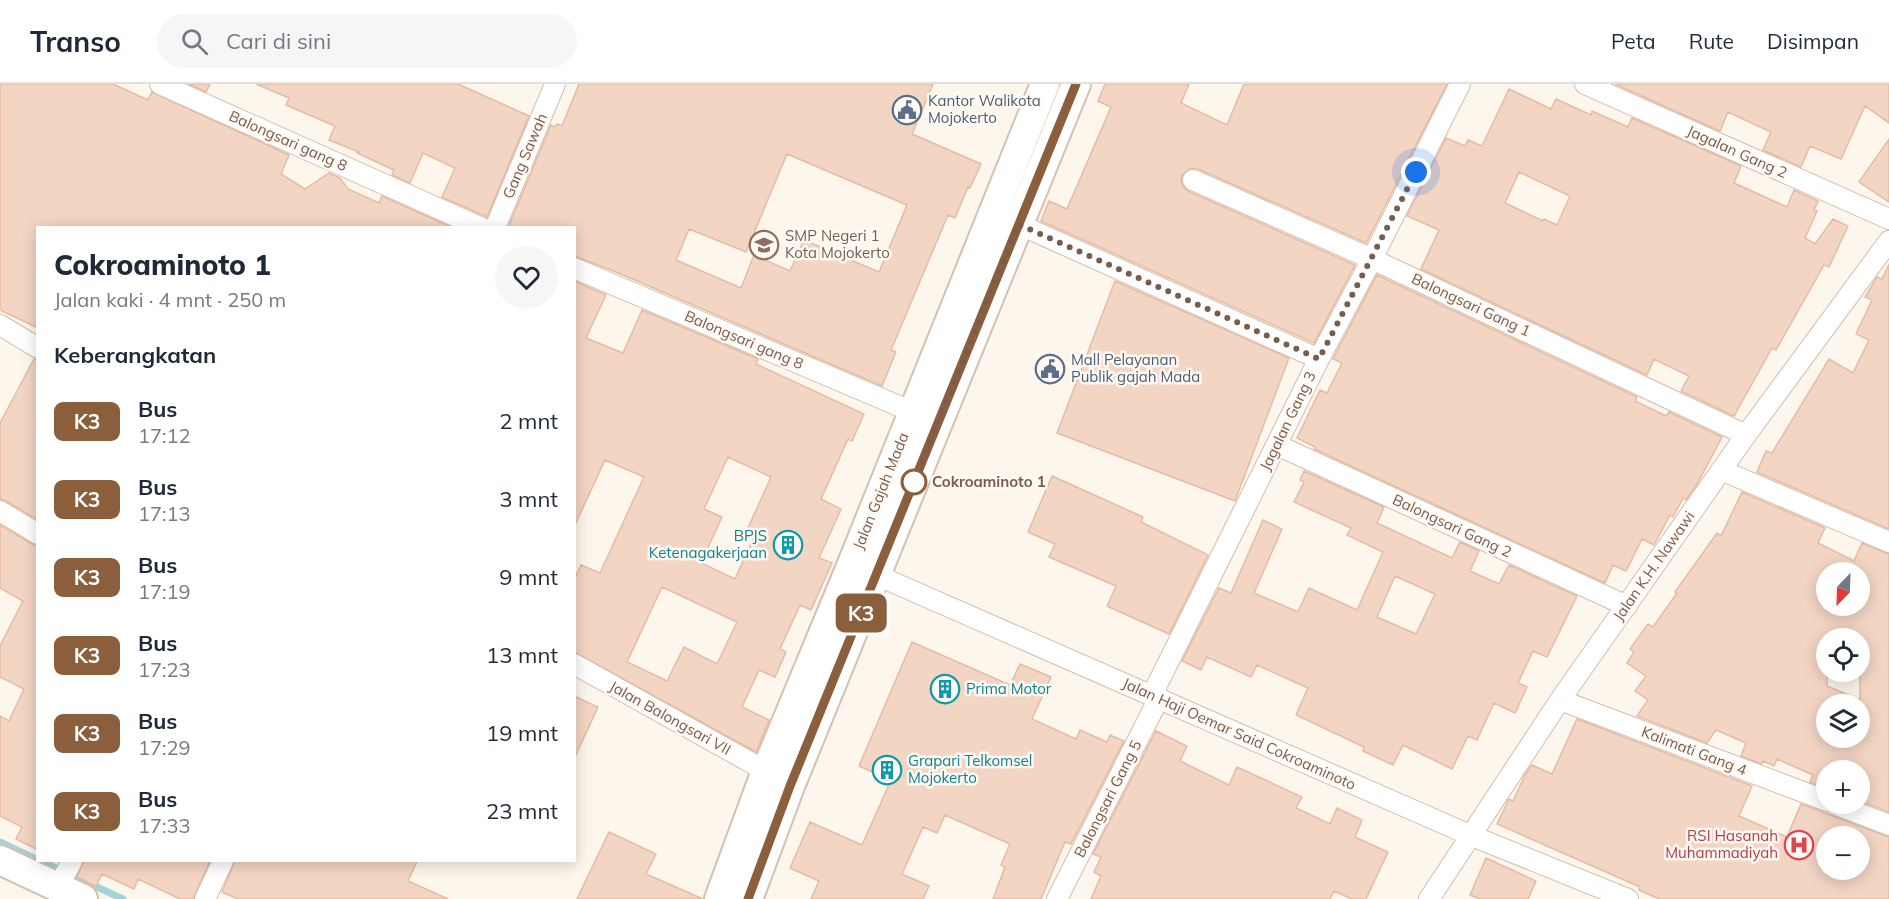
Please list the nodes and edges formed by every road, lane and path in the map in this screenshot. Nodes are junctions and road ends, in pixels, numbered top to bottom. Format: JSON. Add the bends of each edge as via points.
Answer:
{"nodes":[{"id":1,"x":160,"y":84,"type":"edge"},
{"id":2,"x":555,"y":84,"type":"edge"},
{"id":3,"x":1045,"y":84,"type":"edge"},
{"id":4,"x":1076,"y":84,"type":"edge"},
{"id":5,"x":1460,"y":84,"type":"edge"},
{"id":6,"x":1585,"y":84,"type":"edge"},
{"id":7,"x":1193,"y":180,"type":"dead end"},
{"id":8,"x":1889,"y":219,"type":"edge"},
{"id":9,"x":1018,"y":224,"type":"junction"},
{"id":10,"x":478,"y":226,"type":"edge"},
{"id":11,"x":496,"y":226,"type":"edge"},
{"id":12,"x":1889,"y":240,"type":"edge"},
{"id":13,"x":1372,"y":259,"type":"junction"},
{"id":14,"x":576,"y":268,"type":"edge"},
{"id":15,"x":0,"y":326,"type":"edge"},
{"id":16,"x":36,"y":347,"type":"edge"},
{"id":17,"x":1319,"y":359,"type":"junction"},
{"id":18,"x":938,"y":386,"type":"junction"},
{"id":19,"x":913,"y":412,"type":"junction"},
{"id":20,"x":1746,"y":435,"type":"junction"},
{"id":21,"x":1277,"y":445,"type":"junction"},
{"id":22,"x":1721,"y":470,"type":"junction"},
{"id":23,"x":0,"y":511,"type":"edge"},
{"id":24,"x":36,"y":533,"type":"edge"},
{"id":25,"x":1889,"y":542,"type":"edge"},
{"id":26,"x":864,"y":569,"type":"junction"},
{"id":27,"x":1627,"y":606,"type":"junction"},
{"id":28,"x":576,"y":665,"type":"edge"},
{"id":29,"x":1156,"y":697,"type":"junction"},
{"id":30,"x":1560,"y":700,"type":"junction"},
{"id":31,"x":766,"y":771,"type":"junction"},
{"id":32,"x":1816,"y":797,"type":"edge"},
{"id":33,"x":1860,"y":814,"type":"edge"},
{"id":34,"x":1889,"y":825,"type":"edge"},
{"id":35,"x":1472,"y":836,"type":"junction"},
{"id":36,"x":0,"y":860,"type":"edge"},
{"id":37,"x":223,"y":862,"type":"edge"},
{"id":38,"x":69,"y":881,"type":"edge"},
{"id":39,"x":205,"y":899,"type":"edge"},
{"id":40,"x":719,"y":899,"type":"edge"},
{"id":41,"x":748,"y":899,"type":"edge"},
{"id":42,"x":1057,"y":899,"type":"edge"},
{"id":43,"x":1429,"y":899,"type":"edge"},
{"id":44,"x":1628,"y":899,"type":"edge"}],
"edges":[{"from":1,"to":10,"type":"street","name":"Balongsari gang 8"},
{"from":2,"to":11,"type":"street","name":"Gang Sawah"},
{"from":3,"to":18,"type":"main road","name":"Jalan Gajah Mada"},
{"from":4,"to":9,"type":"main road","name":"Jalan Gajah Mada"},
{"from":5,"to":13,"type":"street","name":"Jagalan Gang 3"},
{"from":6,"to":8,"type":"street","name":"Jagalan Gang 2"},
{"from":7,"to":13,"type":"street","name":"Balongsari Gang 1"},
{"from":9,"to":17,"type":"street"},
{"from":9,"to":18,"type":"main road","name":"Jalan Gajah Mada"},
{"from":12,"to":20,"type":"street","name":"Jalan K.H. Nawawi"},
{"from":13,"to":17,"type":"street","name":"Jagalan Gang 3"},
{"from":13,"to":20,"type":"street","name":"Balongsari Gang 1"},
{"from":14,"to":19,"type":"street","name":"Balongsari gang 8"},
{"from":15,"to":16,"type":"street"},
{"from":17,"to":21,"type":"street","name":"Jagalan Gang 3"},
{"from":18,"to":19,"type":"main road","name":"Jalan Gajah Mada"},
{"from":18,"to":26,"type":"main road","name":"Jalan Gajah Mada"},
{"from":19,"to":26,"type":"main road","name":"Jalan Gajah Mada"},
{"from":20,"to":22,"type":"street","name":"Jalan K.H. Nawawi"},
{"from":21,"to":27,"type":"street","name":"Balongsari Gang 2"},
{"from":21,"to":29,"type":"street","name":"Jagalan Gang 3"},
{"from":22,"to":25,"type":"street"},
{"from":22,"to":27,"type":"street","name":"Jalan K.H. Nawawi"},
{"from":23,"to":24,"type":"street"},
{"from":26,"to":29,"type":"street","name":"Jalan Haji Oemar Said Cokroaminoto"},
{"from":26,"to":31,"type":"main road","name":"Jalan Gajah Mada"},
{"from":26,"to":41,"type":"main road","name":"Jalan Gajah Mada"},
{"from":27,"to":30,"type":"street","name":"Jalan K.H. Nawawi"},
{"from":28,"to":31,"type":"street","name":"Jalan Balongsari VII"},
{"from":29,"to":35,"type":"street","name":"Jalan Haji Oemar Said Cokroaminoto"},
{"from":29,"to":42,"type":"street","name":"Balongsari Gang 5"},
{"from":30,"to":32,"type":"street","name":"Kalimati Gang 4"},
{"from":30,"to":35,"type":"street","name":"Jalan K.H. Nawawi"},
{"from":31,"to":40,"type":"main road","name":"Jalan Gajah Mada"},
{"from":33,"to":34,"type":"street"},
{"from":35,"to":43,"type":"street","name":"Jalan K.H. Nawawi"},
{"from":35,"to":44,"type":"street","name":"Jalan Haji Oemar Said Cokroaminoto"},
{"from":36,"to":38,"type":"main road"},
{"from":37,"to":39,"type":"street"}]}
